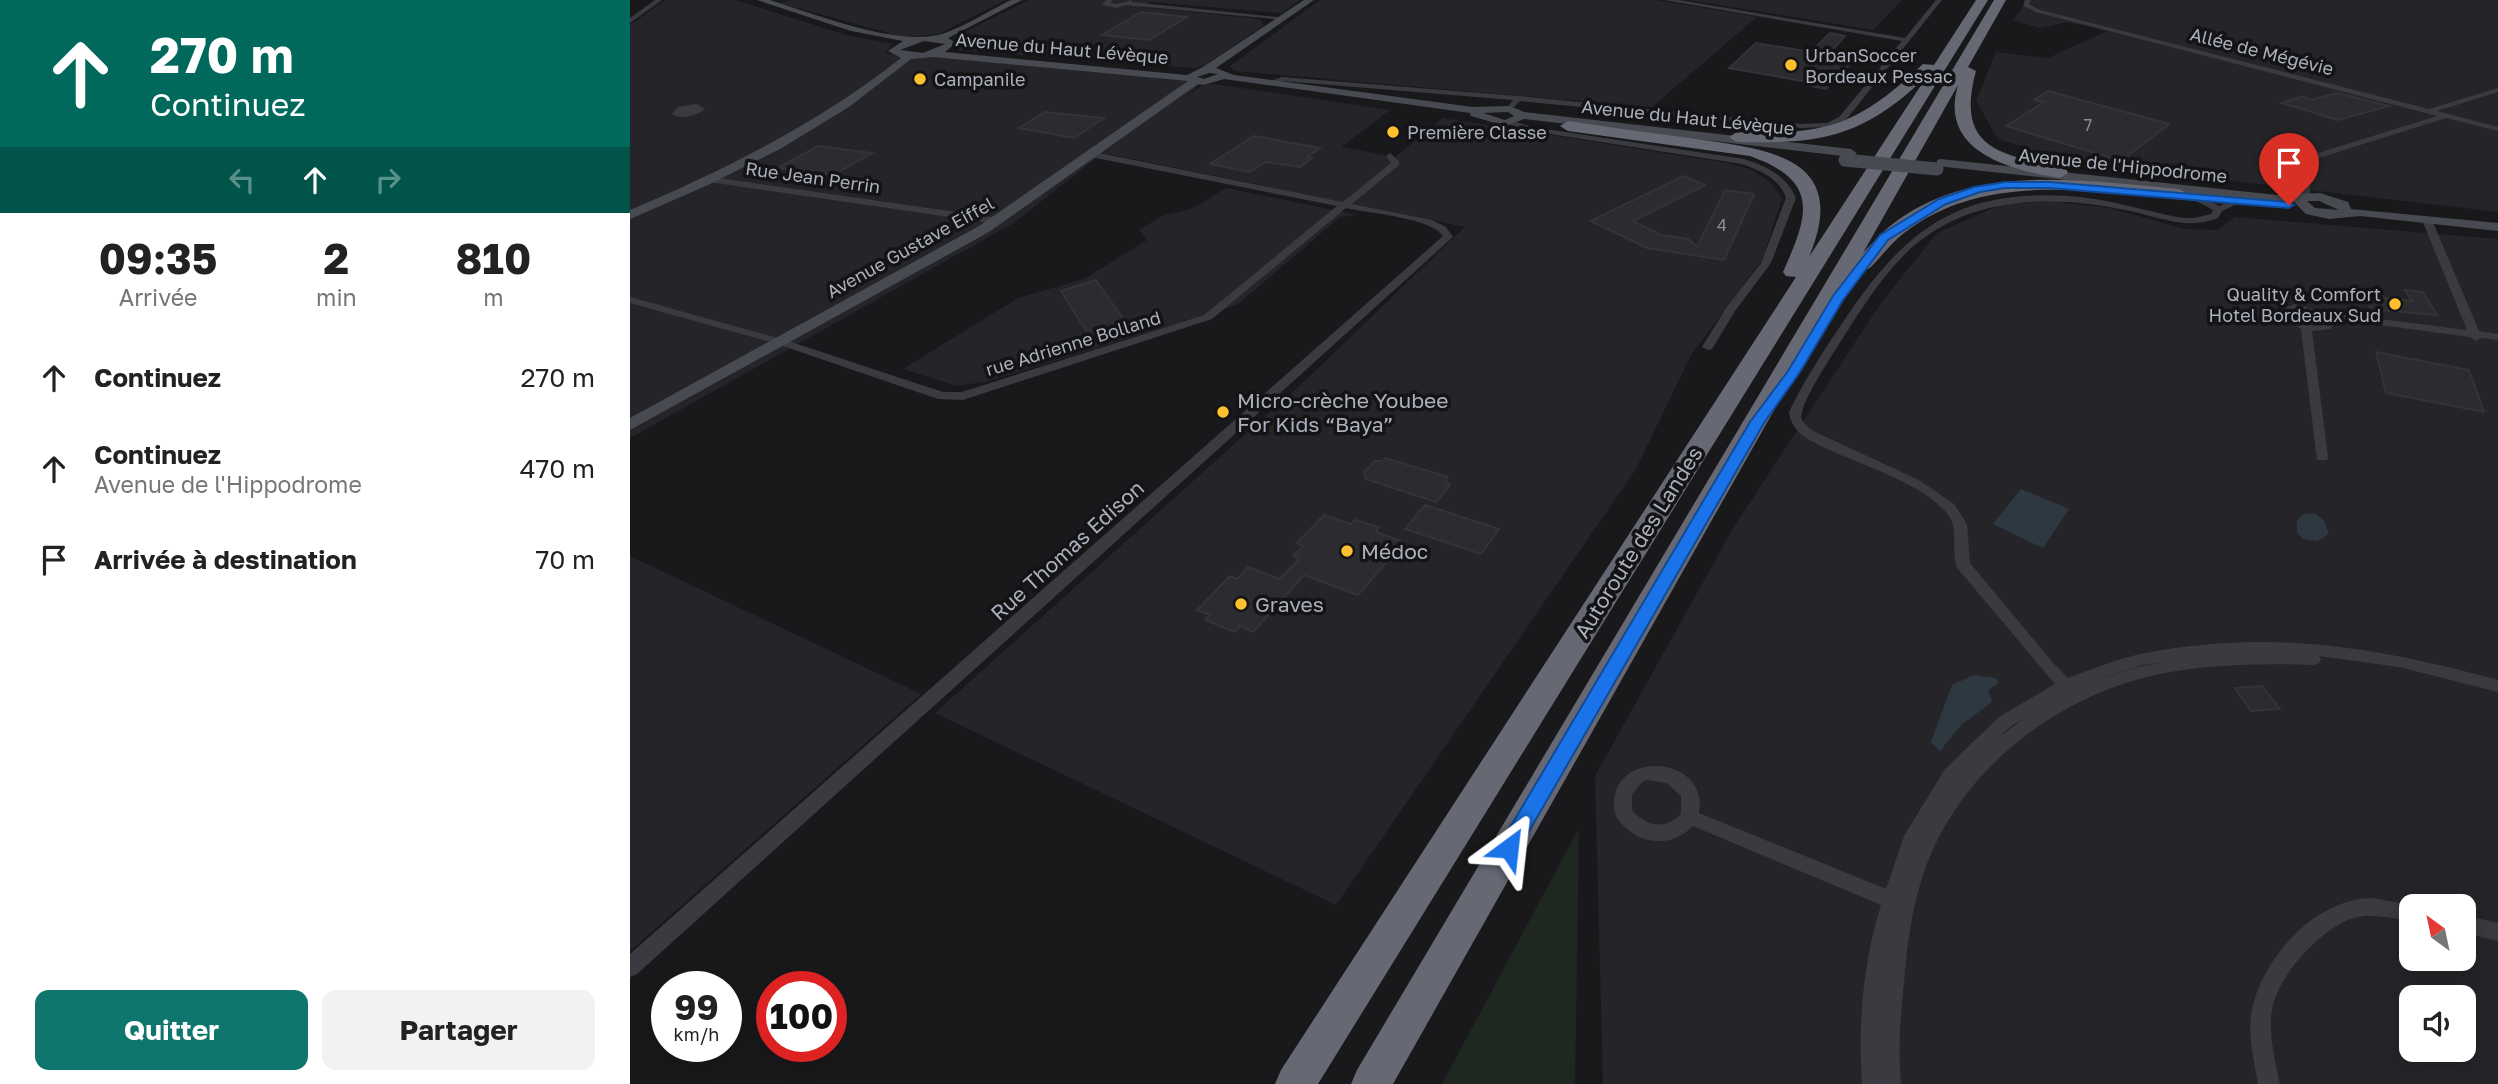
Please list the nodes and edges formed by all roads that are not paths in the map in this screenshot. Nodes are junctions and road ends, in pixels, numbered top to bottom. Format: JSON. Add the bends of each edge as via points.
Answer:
{"nodes":[{"id":1,"x":659,"y":0,"type":"edge"},
{"id":2,"x":748,"y":0,"type":"edge"},
{"id":3,"x":761,"y":0,"type":"edge"},
{"id":4,"x":1017,"y":0,"type":"edge"},
{"id":5,"x":1310,"y":0,"type":"edge"},
{"id":6,"x":1667,"y":0,"type":"edge"},
{"id":7,"x":1939,"y":0,"type":"edge"},
{"id":8,"x":1982,"y":0,"type":"edge"},
{"id":9,"x":2000,"y":0,"type":"edge"},
{"id":10,"x":2028,"y":0,"type":"edge"},
{"id":11,"x":1104,"y":1,"type":"edge"},
{"id":12,"x":1128,"y":2,"type":"edge"},
{"id":13,"x":1284,"y":18,"type":"junction"},
{"id":14,"x":630,"y":21,"type":"edge"},
{"id":15,"x":940,"y":38,"type":"junction"},
{"id":16,"x":913,"y":40,"type":"junction"},
{"id":17,"x":1906,"y":40,"type":"junction"},
{"id":18,"x":1967,"y":42,"type":"junction"},
{"id":19,"x":950,"y":46,"type":"junction"},
{"id":20,"x":896,"y":47,"type":"junction"},
{"id":21,"x":931,"y":54,"type":"junction"},
{"id":22,"x":909,"y":56,"type":"junction"},
{"id":23,"x":1206,"y":75,"type":"junction"},
{"id":24,"x":1268,"y":83,"type":"junction"},
{"id":25,"x":2498,"y":90,"type":"edge"},
{"id":26,"x":1518,"y":99,"type":"junction"},
{"id":27,"x":2431,"y":110,"type":"junction"},
{"id":28,"x":1488,"y":114,"type":"junction"},
{"id":29,"x":2449,"y":115,"type":"junction"},
{"id":30,"x":1515,"y":117,"type":"junction"},
{"id":31,"x":1603,"y":125,"type":"junction"},
{"id":32,"x":1568,"y":126,"type":"junction"},
{"id":33,"x":2498,"y":129,"type":"edge"},
{"id":34,"x":1965,"y":131,"type":"junction"},
{"id":35,"x":1094,"y":155,"type":"junction"},
{"id":36,"x":1390,"y":156,"type":"dead end"},
{"id":37,"x":1821,"y":156,"type":"junction"},
{"id":38,"x":1848,"y":156,"type":"junction"},
{"id":39,"x":2307,"y":159,"type":"junction"},
{"id":40,"x":1939,"y":166,"type":"junction"},
{"id":41,"x":1967,"y":166,"type":"junction"},
{"id":42,"x":712,"y":180,"type":"junction"},
{"id":43,"x":2189,"y":193,"type":"junction"},
{"id":44,"x":2304,"y":198,"type":"junction"},
{"id":45,"x":2241,"y":200,"type":"junction"},
{"id":46,"x":2336,"y":205,"type":"junction"},
{"id":47,"x":1344,"y":206,"type":"junction"},
{"id":48,"x":1813,"y":208,"type":"junction"},
{"id":49,"x":2218,"y":208,"type":"junction"},
{"id":50,"x":2311,"y":211,"type":"junction"},
{"id":51,"x":630,"y":215,"type":"edge"},
{"id":52,"x":998,"y":220,"type":"junction"},
{"id":53,"x":2427,"y":220,"type":"junction"},
{"id":54,"x":2498,"y":224,"type":"edge"},
{"id":55,"x":630,"y":300,"type":"edge"},
{"id":56,"x":2328,"y":319,"type":"junction"},
{"id":57,"x":2306,"y":327,"type":"junction"},
{"id":58,"x":2476,"y":337,"type":"junction"},
{"id":59,"x":2498,"y":337,"type":"edge"},
{"id":60,"x":781,"y":342,"type":"junction"},
{"id":61,"x":2498,"y":342,"type":"edge"},
{"id":62,"x":1708,"y":347,"type":"dead end"},
{"id":63,"x":1757,"y":422,"type":"junction"},
{"id":64,"x":630,"y":425,"type":"edge"},
{"id":65,"x":2322,"y":457,"type":"dead end"},
{"id":66,"x":1660,"y":508,"type":"junction"},
{"id":67,"x":2498,"y":686,"type":"edge"},
{"id":68,"x":2070,"y":689,"type":"junction"},
{"id":69,"x":2498,"y":695,"type":"edge"},
{"id":70,"x":1689,"y":817,"type":"dead end"},
{"id":71,"x":1897,"y":903,"type":"junction"},
{"id":72,"x":2399,"y":911,"type":"edge"},
{"id":73,"x":2476,"y":927,"type":"edge"},
{"id":74,"x":2498,"y":932,"type":"edge"},
{"id":75,"x":630,"y":967,"type":"edge"},
{"id":76,"x":1295,"y":1084,"type":"edge"},
{"id":77,"x":1371,"y":1084,"type":"edge"},
{"id":78,"x":1873,"y":1084,"type":"edge"},
{"id":79,"x":1890,"y":1084,"type":"edge"},
{"id":80,"x":2269,"y":1084,"type":"edge"}],
"edges":[{"from":1,"to":14,"type":"street"},
{"from":2,"to":20,"type":"main road"},
{"from":3,"to":16,"type":"main road","via":[[854,30]]},
{"from":4,"to":15,"type":"street"},
{"from":5,"to":13,"type":"main road","name":"Avenue Gustave Eiffel"},
{"from":6,"to":17,"type":"street"},
{"from":7,"to":17,"type":"street"},
{"from":8,"to":18,"type":"highway","name":"Autoroute des Landes"},
{"from":9,"to":18,"type":"highway","name":"Autoroute des Landes"},
{"from":10,"to":27,"type":"street","name":"Allée de Mégévie","via":[[2025,5],[2038,11]]},
{"from":11,"to":12,"type":"street","via":[[1109,6]]},
{"from":12,"to":13,"type":"street"},
{"from":13,"to":23,"type":"main road","name":"Avenue Gustave Eiffel"},
{"from":15,"to":16,"type":"main road"},
{"from":15,"to":19,"type":"main road","via":[[950,41]]},
{"from":16,"to":20,"type":"main road"},
{"from":17,"to":26,"type":"street","via":[[1842,119],[1828,125]]},
{"from":18,"to":31,"type":"highway","via":[[1869,119],[1830,133],[1754,138]]},
{"from":18,"to":34,"type":"highway","via":[[1975,56],[1963,96]]},
{"from":18,"to":63,"type":"highway","name":"Autoroute des Landes"},
{"from":18,"to":66,"type":"highway","name":"Autoroute des Landes"},
{"from":19,"to":21,"type":"main road"},
{"from":19,"to":23,"type":"main road","name":"Avenue du Haut Lévèque","via":[[975,55]]},
{"from":20,"to":22,"type":"main road","via":[[895,54]]},
{"from":21,"to":22,"type":"main road"},
{"from":21,"to":23,"type":"main road","name":"Avenue du Haut Lévèque"},
{"from":22,"to":42,"type":"main road","via":[[801,133]]},
{"from":23,"to":24,"type":"main road","name":"Avenue du Haut Lévèque"},
{"from":23,"to":28,"type":"main road","name":"Avenue du Haut Lévèque"},
{"from":23,"to":35,"type":"main road","name":"Avenue Gustave Eiffel"},
{"from":24,"to":26,"type":"street","via":[[1282,79]]},
{"from":24,"to":28,"type":"main road","name":"Avenue du Haut Lévèque"},
{"from":25,"to":27,"type":"street"},
{"from":26,"to":30,"type":"street"},
{"from":27,"to":29,"type":"street","name":"Allée de Mégévie"},
{"from":28,"to":30,"type":"main road","via":[[1497,123]]},
{"from":29,"to":33,"type":"street","name":"Allée de Mégévie"},
{"from":29,"to":39,"type":"street"},
{"from":30,"to":31,"type":"main road","name":"Avenue du Haut Lévèque"},
{"from":30,"to":32,"type":"main road","name":"Avenue du Haut Lévèque"},
{"from":30,"to":62,"type":"street","via":[[1531,129],[1744,162],[1768,171],[1784,184],[1791,198],[1766,263]]},
{"from":31,"to":38,"type":"main road","name":"Avenue du Haut Lévèque"},
{"from":32,"to":37,"type":"main road","name":"Avenue du Haut Lévèque"},
{"from":32,"to":48,"type":"highway","via":[[1772,157],[1798,172]]},
{"from":34,"to":41,"type":"highway","via":[[1978,158]]},
{"from":34,"to":43,"type":"highway","via":[[1992,154],[2032,168]]},
{"from":35,"to":47,"type":"street","name":"Rue Thomas Edison"},
{"from":35,"to":52,"type":"main road","name":"Avenue Gustave Eiffel"},
{"from":36,"to":47,"type":"street","via":[[1396,163]]},
{"from":37,"to":38,"type":"main road","name":"Avenue du Haut Lévèque"},
{"from":37,"to":48,"type":"highway","via":[[1807,163],[1814,187]]},
{"from":38,"to":40,"type":"main road","bridge":true},
{"from":39,"to":44,"type":"street","via":[[2301,164],[2308,190]]},
{"from":39,"to":46,"type":"street","via":[[2316,190]]},
{"from":40,"to":41,"type":"main road","name":"Avenue de l'Hippodrome"},
{"from":40,"to":43,"type":"main road","name":"Avenue de l'Hippodrome"},
{"from":41,"to":43,"type":"main road","name":"Avenue de l'Hippodrome"},
{"from":42,"to":51,"type":"main road"},
{"from":42,"to":52,"type":"street","name":"Rue Jean Perrin"},
{"from":43,"to":44,"type":"main road","name":"Avenue de l'Hippodrome"},
{"from":43,"to":45,"type":"main road","name":"Avenue de l'Hippodrome"},
{"from":43,"to":49,"type":"street"},
{"from":43,"to":63,"type":"highway","via":[[2005,185],[1959,195],[1922,212],[1884,238],[1854,276]]},
{"from":44,"to":46,"type":"main road","name":"Avenue de l'Hippodrome"},
{"from":44,"to":50,"type":"main road","via":[[2301,205]]},
{"from":45,"to":49,"type":"street"},
{"from":45,"to":50,"type":"main road","name":"Avenue de l'Hippodrome"},
{"from":46,"to":50,"type":"main road","name":"Avenue de l'Hippodrome","via":[[2329,215]]},
{"from":46,"to":53,"type":"main road"},
{"from":46,"to":54,"type":"main road"},
{"from":47,"to":60,"type":"street","name":"rue Adrienne Bolland","via":[[1208,317],[963,396],[942,396]]},
{"from":47,"to":75,"type":"street","name":"Rue Thomas Edison","via":[[1429,222],[1448,237]]},
{"from":48,"to":66,"type":"highway","via":[[1812,226],[1783,294],[1691,443]]},
{"from":49,"to":68,"type":"street","via":[[2210,219],[2195,221],[2113,204],[2022,197],[1984,205],[1947,221],[1910,244],[1874,285],[1795,412],[1809,434],[1923,488],[1952,508],[1961,529],[1958,552],[1963,565]]},
{"from":52,"to":60,"type":"main road","name":"Avenue Gustave Eiffel"},
{"from":53,"to":54,"type":"main road"},
{"from":53,"to":58,"type":"street"},
{"from":55,"to":60,"type":"street","name":"rue Adrienne Bolland"},
{"from":56,"to":57,"type":"street","via":[[2320,328]]},
{"from":56,"to":57,"type":"street","via":[[2300,307],[2286,310],[2289,318]]},
{"from":56,"to":58,"type":"street"},
{"from":57,"to":65,"type":"street"},
{"from":58,"to":59,"type":"street"},
{"from":58,"to":61,"type":"street"},
{"from":60,"to":64,"type":"main road","name":"Avenue Gustave Eiffel"},
{"from":63,"to":77,"type":"highway","name":"Autoroute des Landes"},
{"from":66,"to":76,"type":"highway","name":"Autoroute des Landes"},
{"from":67,"to":68,"type":"street","via":[[2384,658],[2261,648],[2164,654],[2115,666]]},
{"from":68,"to":69,"type":"street","via":[[2171,665],[2261,658],[2353,663]]},
{"from":68,"to":71,"type":"street","via":[[1984,760],[1941,818]]},
{"from":70,"to":71,"type":"street"},
{"from":71,"to":78,"type":"street","via":[[1877,964]]},
{"from":71,"to":79,"type":"street"},
{"from":72,"to":80,"type":"street","via":[[2358,908],[2315,929],[2270,982],[2262,1009],[2261,1037]]},
{"from":73,"to":74,"type":"street"}]}
